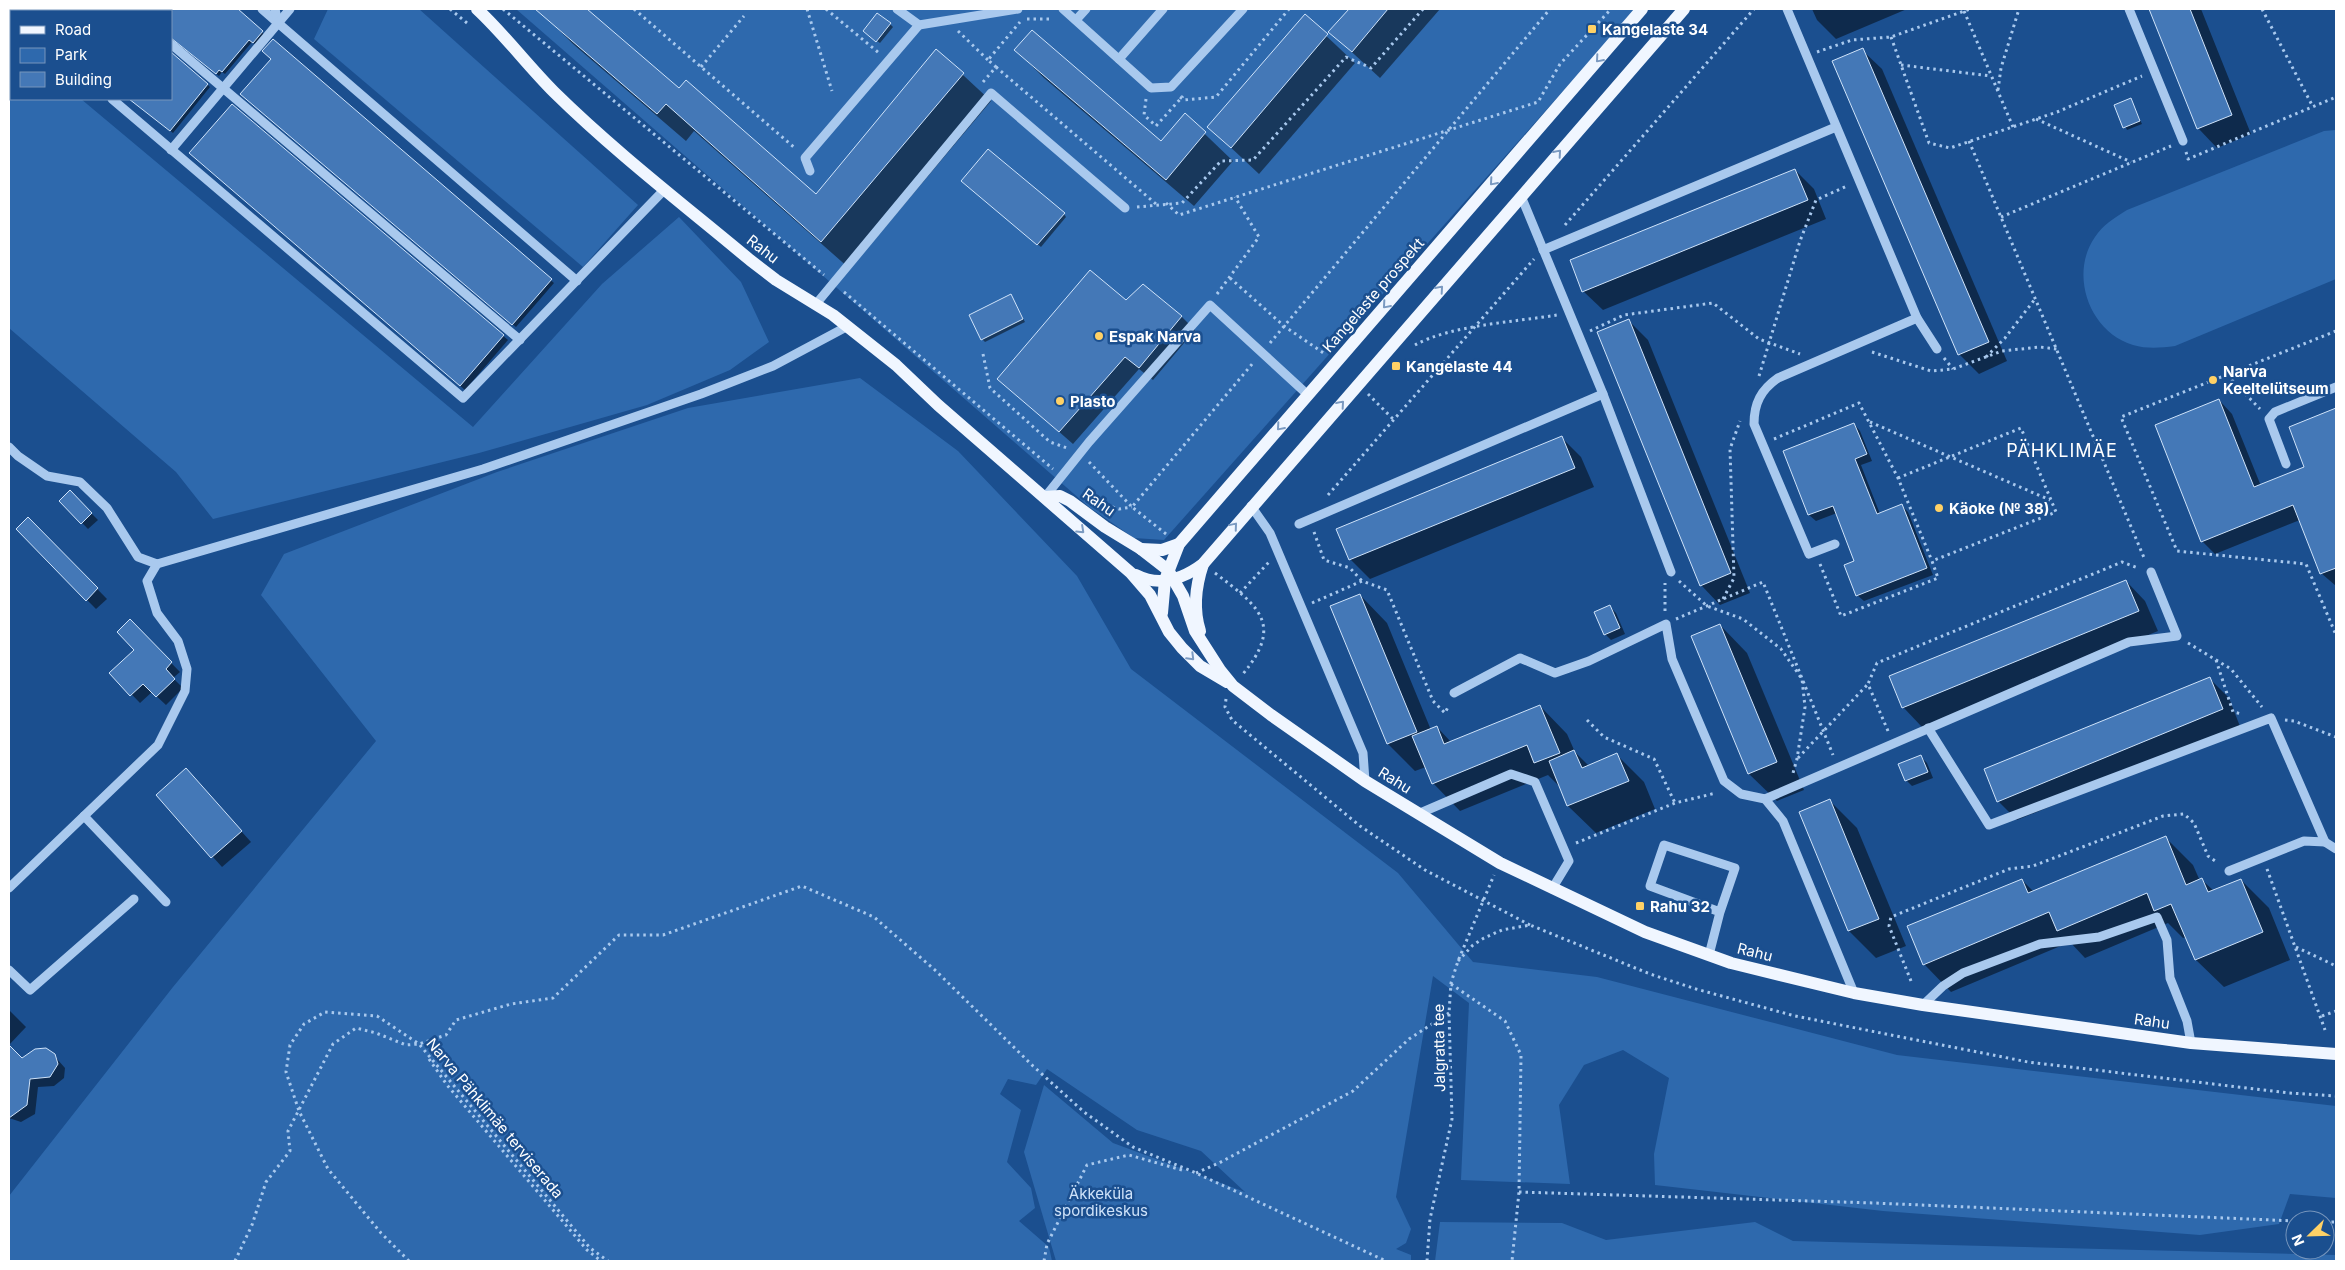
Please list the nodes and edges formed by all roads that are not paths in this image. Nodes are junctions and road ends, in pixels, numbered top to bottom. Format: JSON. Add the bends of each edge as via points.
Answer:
{"nodes":[{"id":1,"x":262,"y":9,"type":"edge"},
{"id":2,"x":275,"y":9,"type":"edge"},
{"id":3,"x":290,"y":9,"type":"edge"},
{"id":4,"x":477,"y":9,"type":"edge"},
{"id":5,"x":897,"y":9,"type":"edge"},
{"id":6,"x":1063,"y":9,"type":"edge"},
{"id":7,"x":1086,"y":9,"type":"edge"},
{"id":8,"x":1163,"y":9,"type":"edge"},
{"id":9,"x":1242,"y":9,"type":"edge"},
{"id":10,"x":1642,"y":9,"type":"edge"},
{"id":11,"x":1684,"y":9,"type":"edge"},
{"id":12,"x":1786,"y":9,"type":"edge"},
{"id":13,"x":2129,"y":9,"type":"edge"},
{"id":14,"x":1022,"y":12,"type":"edge"},
{"id":15,"x":1076,"y":20,"type":"junction"},
{"id":16,"x":278,"y":23,"type":"junction"},
{"id":17,"x":919,"y":25,"type":"junction"},
{"id":18,"x":172,"y":45,"type":"edge"},
{"id":19,"x":1119,"y":59,"type":"junction"},
{"id":20,"x":223,"y":88,"type":"junction"},
{"id":21,"x":113,"y":100,"type":"edge"},
{"id":22,"x":1836,"y":127,"type":"junction"},
{"id":23,"x":2183,"y":141,"type":"road end"},
{"id":24,"x":171,"y":150,"type":"junction"},
{"id":25,"x":810,"y":171,"type":"dead end"},
{"id":26,"x":665,"y":189,"type":"junction"},
{"id":27,"x":1521,"y":196,"type":"junction"},
{"id":28,"x":1125,"y":208,"type":"road end"},
{"id":29,"x":1543,"y":250,"type":"junction"},
{"id":30,"x":577,"y":281,"type":"junction"},
{"id":31,"x":816,"y":304,"type":"junction"},
{"id":32,"x":1917,"y":318,"type":"junction"},
{"id":33,"x":848,"y":326,"type":"junction"},
{"id":34,"x":520,"y":340,"type":"junction"},
{"id":35,"x":1937,"y":349,"type":"dead end"},
{"id":36,"x":2336,"y":387,"type":"edge"},
{"id":37,"x":1603,"y":394,"type":"junction"},
{"id":38,"x":1308,"y":395,"type":"junction"},
{"id":39,"x":9,"y":447,"type":"edge"},
{"id":40,"x":2286,"y":464,"type":"dead end"},
{"id":41,"x":1045,"y":497,"type":"junction"},
{"id":42,"x":1251,"y":506,"type":"junction"},
{"id":43,"x":1299,"y":524,"type":"dead end"},
{"id":44,"x":1179,"y":544,"type":"junction"},
{"id":45,"x":1835,"y":544,"type":"dead end"},
{"id":46,"x":1141,"y":549,"type":"junction"},
{"id":47,"x":157,"y":564,"type":"junction"},
{"id":48,"x":1203,"y":564,"type":"junction"},
{"id":49,"x":1671,"y":572,"type":"road end"},
{"id":50,"x":2151,"y":572,"type":"road end"},
{"id":51,"x":1131,"y":573,"type":"junction"},
{"id":52,"x":1169,"y":576,"type":"junction"},
{"id":53,"x":1163,"y":618,"type":"junction"},
{"id":54,"x":1204,"y":643,"type":"junction"},
{"id":55,"x":1234,"y":686,"type":"junction"},
{"id":56,"x":1454,"y":693,"type":"road end"},
{"id":57,"x":1928,"y":728,"type":"junction"},
{"id":58,"x":1366,"y":781,"type":"junction"},
{"id":59,"x":1765,"y":799,"type":"junction"},
{"id":60,"x":1418,"y":814,"type":"junction"},
{"id":61,"x":84,"y":816,"type":"junction"},
{"id":62,"x":2325,"y":842,"type":"junction"},
{"id":63,"x":2336,"y":849,"type":"edge"},
{"id":64,"x":2229,"y":871,"type":"road end"},
{"id":65,"x":9,"y":888,"type":"edge"},
{"id":66,"x":1552,"y":889,"type":"junction"},
{"id":67,"x":134,"y":899,"type":"dead end"},
{"id":68,"x":166,"y":902,"type":"dead end"},
{"id":69,"x":1720,"y":912,"type":"junction"},
{"id":70,"x":1709,"y":955,"type":"junction"},
{"id":71,"x":9,"y":970,"type":"edge"},
{"id":72,"x":1854,"y":993,"type":"junction"},
{"id":73,"x":1923,"y":1005,"type":"junction"},
{"id":74,"x":2191,"y":1043,"type":"junction"},
{"id":75,"x":2336,"y":1054,"type":"edge"}],
"edges":[{"from":1,"to":16,"type":"lane"},
{"from":2,"to":16,"type":"lane"},
{"from":3,"to":16,"type":"lane"},
{"from":4,"to":26,"type":"main road","name":"Rahu","via":[[503,33],[553,91]]},
{"from":5,"to":17,"type":"lane"},
{"from":6,"to":15,"type":"lane"},
{"from":7,"to":15,"type":"lane"},
{"from":8,"to":19,"type":"lane"},
{"from":9,"to":19,"type":"lane","via":[[1171,87],[1151,88]]},
{"from":10,"to":38,"type":"main road","name":"Kangelaste prospekt","one_way":true},
{"from":27,"to":11,"type":"main road","one_way":true},
{"from":12,"to":22,"type":"lane"},
{"from":13,"to":23,"type":"lane"},
{"from":14,"to":17,"type":"lane"},
{"from":15,"to":19,"type":"lane"},
{"from":16,"to":20,"type":"lane"},
{"from":16,"to":30,"type":"lane"},
{"from":17,"to":25,"type":"lane","via":[[805,158]]},
{"from":18,"to":20,"type":"lane"},
{"from":20,"to":24,"type":"lane"},
{"from":20,"to":34,"type":"lane"},
{"from":21,"to":24,"type":"lane"},
{"from":22,"to":29,"type":"lane"},
{"from":22,"to":32,"type":"lane"},
{"from":24,"to":34,"type":"lane","via":[[464,398]]},
{"from":26,"to":30,"type":"lane"},
{"from":26,"to":31,"type":"main road","name":"Rahu","via":[[769,275]]},
{"from":27,"to":29,"type":"lane"},
{"from":42,"to":27,"type":"main road","one_way":true},
{"from":28,"to":31,"type":"lane","via":[[991,93]]},
{"from":29,"to":37,"type":"lane"},
{"from":30,"to":34,"type":"lane"},
{"from":31,"to":33,"type":"main road","name":"Rahu"},
{"from":32,"to":35,"type":"lane"},
{"from":32,"to":45,"type":"lane","via":[[1778,378],[1759,396],[1754,424],[1809,554]]},
{"from":33,"to":41,"type":"main road","name":"Rahu","via":[[896,364],[938,405]]},
{"from":33,"to":47,"type":"lane","via":[[773,366],[501,463]]},
{"from":36,"to":40,"type":"lane","via":[[2275,412],[2269,419]]},
{"from":37,"to":43,"type":"lane"},
{"from":37,"to":49,"type":"lane"},
{"from":38,"to":41,"type":"lane","via":[[1210,305]]},
{"from":38,"to":44,"type":"main road","name":"Kangelaste prospekt","one_way":true},
{"from":39,"to":47,"type":"lane","via":[[47,476],[80,482],[107,508],[138,557]]},
{"from":41,"to":46,"type":"main road","name":"Rahu","via":[[1060,496],[1070,501]]},
{"from":41,"to":51,"type":"main road","name":"Rahu","one_way":true},
{"from":48,"to":42,"type":"main road","one_way":true},
{"from":42,"to":58,"type":"lane","via":[[1270,533],[1363,753]]},
{"from":44,"to":46,"type":"main road","via":[[1162,550]]},
{"from":44,"to":52,"type":"main road","name":"Kangelaste prospekt"},
{"from":46,"to":52,"type":"main road","name":"Rahu"},
{"from":47,"to":61,"type":"lane","via":[[147,581],[157,612],[178,641],[188,669],[185,691],[158,745]]},
{"from":48,"to":52,"type":"main road","via":[[1193,572]]},
{"from":48,"to":54,"type":"main road","via":[[1196,595]]},
{"from":50,"to":57,"type":"lane","via":[[2177,636],[2129,642]]},
{"from":51,"to":52,"type":"main road","via":[[1145,580]]},
{"from":51,"to":53,"type":"main road","name":"Rahu","via":[[1150,595]]},
{"from":52,"to":53,"type":"main road","name":"Kangelaste prospekt"},
{"from":52,"to":54,"type":"main road","name":"Rahu","via":[[1183,596],[1189,618]]},
{"from":53,"to":55,"type":"main road","name":"Rahu","one_way":true,"via":[[1170,632],[1200,666]]},
{"from":54,"to":55,"type":"main road","name":"Rahu"},
{"from":55,"to":58,"type":"main road","name":"Rahu"},
{"from":56,"to":59,"type":"lane","via":[[1520,658],[1555,673],[1589,661],[1666,624],[1672,659],[1724,781],[1740,794]]},
{"from":57,"to":59,"type":"lane"},
{"from":57,"to":62,"type":"lane","via":[[1989,825],[2271,718]]},
{"from":58,"to":60,"type":"main road","name":"Rahu"},
{"from":59,"to":72,"type":"lane","via":[[1783,821]]},
{"from":60,"to":66,"type":"main road","name":"Rahu","via":[[1500,863]]},
{"from":60,"to":66,"type":"lane","via":[[1511,774],[1535,782],[1569,861]]},
{"from":61,"to":65,"type":"lane"},
{"from":61,"to":68,"type":"lane"},
{"from":62,"to":63,"type":"lane"},
{"from":62,"to":64,"type":"lane","via":[[2304,841]]},
{"from":66,"to":70,"type":"main road","name":"Rahu","via":[[1645,932]]},
{"from":67,"to":71,"type":"lane","via":[[30,990]]},
{"from":69,"to":69,"type":"lane","via":[[1735,868],[1664,845],[1650,886]]},
{"from":69,"to":70,"type":"lane"},
{"from":70,"to":72,"type":"main road","name":"Rahu"},
{"from":72,"to":73,"type":"main road","name":"Rahu"},
{"from":73,"to":74,"type":"main road","name":"Rahu"},
{"from":73,"to":74,"type":"lane","via":[[1963,973],[2040,944],[2099,937],[2157,917],[2167,940],[2170,978]]},
{"from":74,"to":75,"type":"main road","name":"Rahu"}]}
